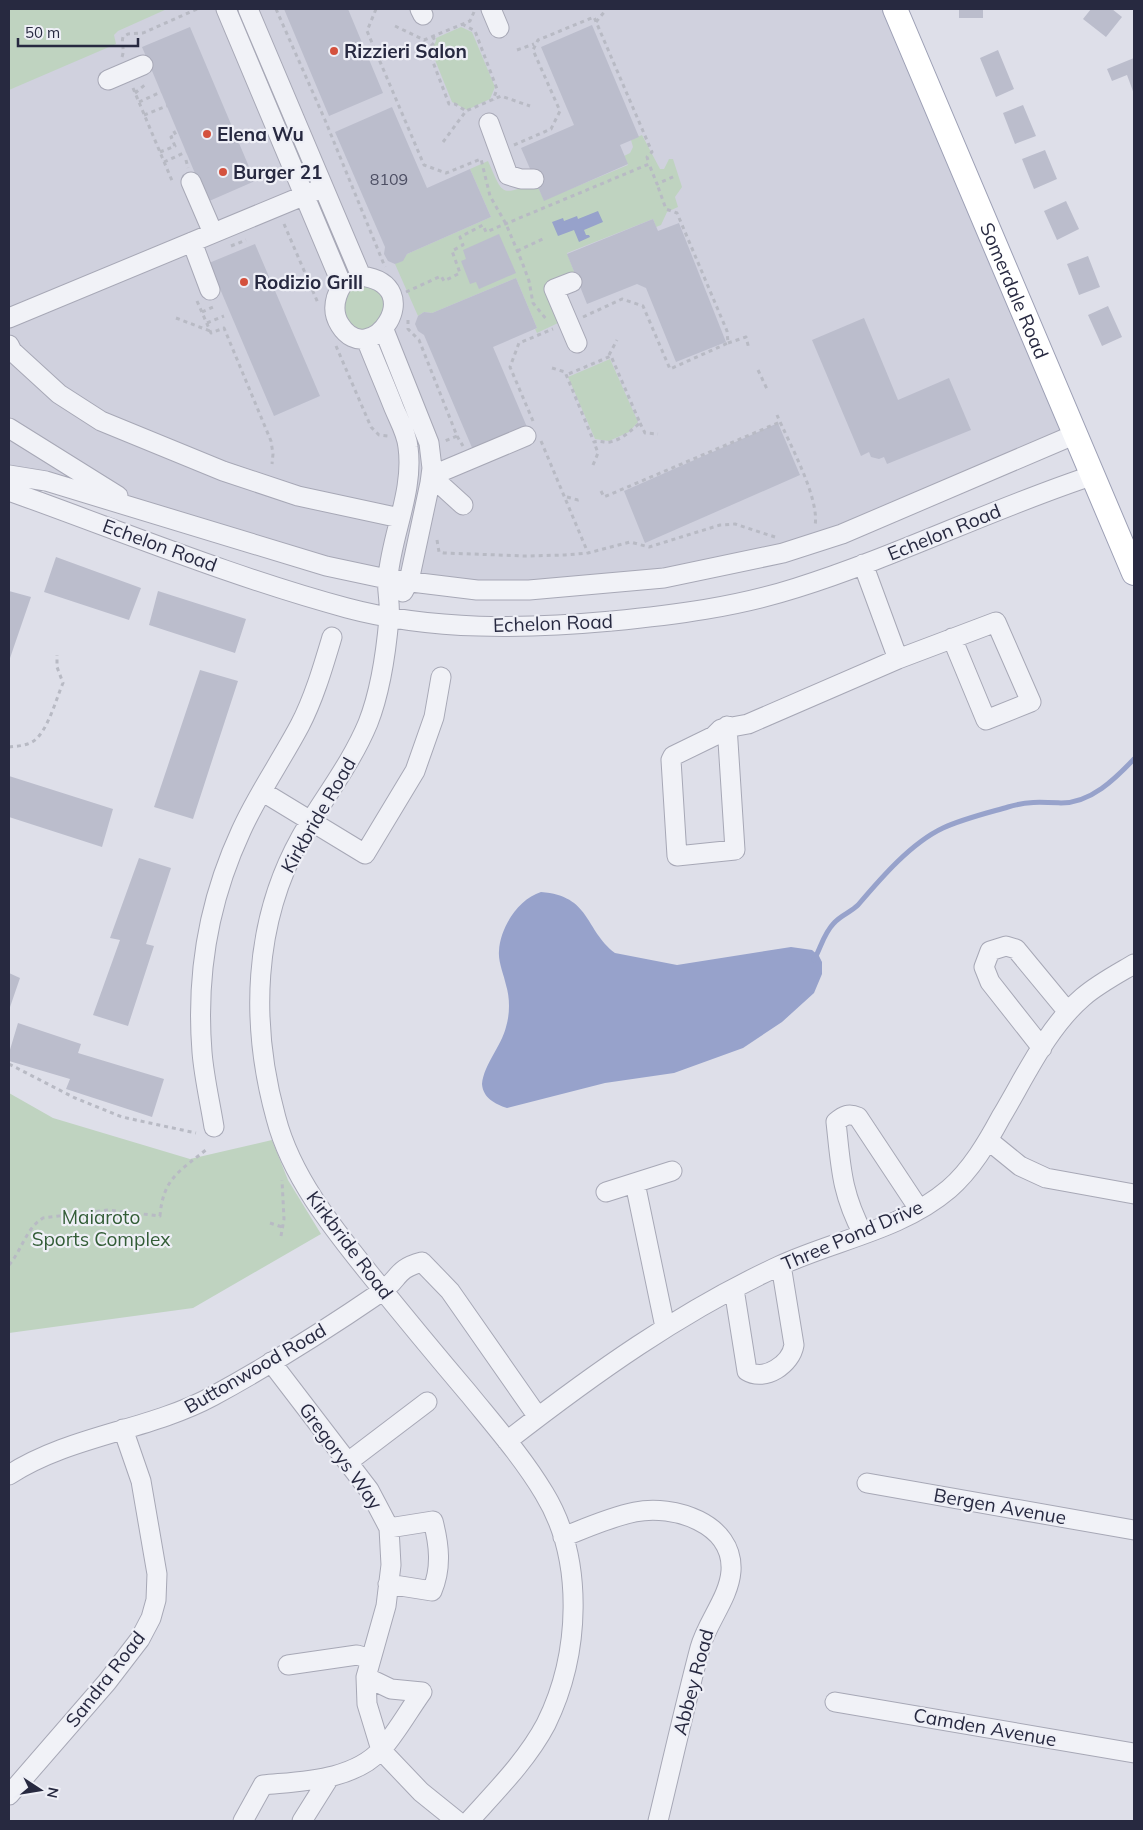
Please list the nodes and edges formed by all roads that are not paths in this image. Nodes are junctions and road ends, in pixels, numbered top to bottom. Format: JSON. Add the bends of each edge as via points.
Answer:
{"nodes":[{"id":1,"x":226,"y":9,"type":"edge"},
{"id":2,"x":248,"y":9,"type":"edge"},
{"id":3,"x":490,"y":9,"type":"edge"},
{"id":4,"x":895,"y":9,"type":"edge"},
{"id":5,"x":498,"y":28,"type":"dead end"},
{"id":6,"x":147,"y":74,"type":"road end"},
{"id":7,"x":108,"y":80,"type":"dead end"},
{"id":8,"x":489,"y":123,"type":"dead end"},
{"id":9,"x":534,"y":179,"type":"dead end"},
{"id":10,"x":183,"y":185,"type":"road end"},
{"id":11,"x":323,"y":187,"type":"junction"},
{"id":12,"x":304,"y":195,"type":"junction"},
{"id":13,"x":213,"y":233,"type":"junction"},
{"id":14,"x":192,"y":242,"type":"junction"},
{"id":15,"x":572,"y":282,"type":"dead end"},
{"id":16,"x":202,"y":293,"type":"road end"},
{"id":17,"x":9,"y":318,"type":"edge"},
{"id":18,"x":384,"y":330,"type":"junction"},
{"id":19,"x":366,"y":339,"type":"junction"},
{"id":20,"x":577,"y":343,"type":"dead end"},
{"id":21,"x":9,"y":345,"type":"edge"},
{"id":22,"x":9,"y":428,"type":"edge"},
{"id":23,"x":1076,"y":434,"type":"junction"},
{"id":24,"x":526,"y":436,"type":"dead end"},
{"id":25,"x":9,"y":475,"type":"edge"},
{"id":26,"x":1094,"y":475,"type":"junction"},
{"id":27,"x":431,"y":476,"type":"junction"},
{"id":28,"x":9,"y":491,"type":"edge"},
{"id":29,"x":463,"y":505,"type":"dead end"},
{"id":30,"x":140,"y":510,"type":"junction"},
{"id":31,"x":400,"y":518,"type":"junction"},
{"id":32,"x":863,"y":564,"type":"junction"},
{"id":33,"x":1134,"y":572,"type":"edge"},
{"id":34,"x":387,"y":579,"type":"junction"},
{"id":35,"x":409,"y":581,"type":"junction"},
{"id":36,"x":390,"y":617,"type":"junction"},
{"id":37,"x":332,"y":637,"type":"dead end"},
{"id":38,"x":952,"y":638,"type":"junction"},
{"id":39,"x":898,"y":659,"type":"junction"},
{"id":40,"x":441,"y":677,"type":"dead end"},
{"id":41,"x":727,"y":726,"type":"junction"},
{"id":42,"x":263,"y":792,"type":"junction"},
{"id":43,"x":311,"y":820,"type":"junction"},
{"id":44,"x":1134,"y":964,"type":"edge"},
{"id":45,"x":1068,"y":1012,"type":"junction"},
{"id":46,"x":1042,"y":1048,"type":"junction"},
{"id":47,"x":214,"y":1127,"type":"dead end"},
{"id":48,"x":988,"y":1140,"type":"junction"},
{"id":49,"x":672,"y":1171,"type":"dead end"},
{"id":50,"x":635,"y":1183,"type":"junction"},
{"id":51,"x":606,"y":1192,"type":"dead end"},
{"id":52,"x":1134,"y":1194,"type":"edge"},
{"id":53,"x":919,"y":1209,"type":"junction"},
{"id":54,"x":863,"y":1234,"type":"junction"},
{"id":55,"x":780,"y":1265,"type":"junction"},
{"id":56,"x":734,"y":1289,"type":"junction"},
{"id":57,"x":383,"y":1291,"type":"junction"},
{"id":58,"x":665,"y":1327,"type":"junction"},
{"id":59,"x":271,"y":1362,"type":"junction"},
{"id":60,"x":426,"y":1402,"type":"dead end"},
{"id":61,"x":538,"y":1417,"type":"junction"},
{"id":62,"x":123,"y":1429,"type":"junction"},
{"id":63,"x":507,"y":1441,"type":"junction"},
{"id":64,"x":348,"y":1462,"type":"junction"},
{"id":65,"x":9,"y":1474,"type":"edge"},
{"id":66,"x":867,"y":1483,"type":"dead end"},
{"id":67,"x":389,"y":1528,"type":"junction"},
{"id":68,"x":1134,"y":1530,"type":"edge"},
{"id":69,"x":563,"y":1536,"type":"junction"},
{"id":70,"x":388,"y":1584,"type":"junction"},
{"id":71,"x":370,"y":1659,"type":"junction"},
{"id":72,"x":288,"y":1665,"type":"dead end"},
{"id":73,"x":366,"y":1677,"type":"junction"},
{"id":74,"x":835,"y":1702,"type":"dead end"},
{"id":75,"x":381,"y":1750,"type":"junction"},
{"id":76,"x":1134,"y":1752,"type":"edge"},
{"id":77,"x":329,"y":1778,"type":"junction"},
{"id":78,"x":9,"y":1795,"type":"edge"},
{"id":79,"x":243,"y":1821,"type":"edge"},
{"id":80,"x":302,"y":1821,"type":"edge"},
{"id":81,"x":457,"y":1821,"type":"edge"},
{"id":82,"x":469,"y":1821,"type":"edge"},
{"id":83,"x":658,"y":1821,"type":"edge"}],
"edges":[{"from":1,"to":12,"type":"street"},
{"from":2,"to":11,"type":"street"},
{"from":3,"to":5,"type":"street"},
{"from":4,"to":23,"type":"main road","name":"Somerdale Road"},
{"from":6,"to":7,"type":"street"},
{"from":8,"to":9,"type":"street","via":[[508,175]]},
{"from":10,"to":13,"type":"street"},
{"from":11,"to":12,"type":"street"},
{"from":11,"to":18,"type":"street","via":[[361,276],[372,277],[389,290],[393,311]]},
{"from":12,"to":13,"type":"street"},
{"from":12,"to":19,"type":"street","via":[[342,285],[334,304],[335,315],[347,333]]},
{"from":13,"to":14,"type":"street"},
{"from":14,"to":16,"type":"street"},
{"from":14,"to":17,"type":"street"},
{"from":15,"to":20,"type":"street","via":[[554,289]]},
{"from":18,"to":19,"type":"street"},
{"from":18,"to":27,"type":"street","via":[[430,443]]},
{"from":19,"to":31,"type":"street","via":[[408,443],[409,475]]},
{"from":21,"to":31,"type":"street","via":[[59,394],[101,421],[222,471],[298,496]]},
{"from":22,"to":30,"type":"street"},
{"from":23,"to":26,"type":"main road","name":"Somerdale Road"},
{"from":23,"to":35,"type":"street","name":"Echelon Road","via":[[842,534],[783,553],[664,578],[529,590],[477,590]]},
{"from":24,"to":27,"type":"street"},
{"from":25,"to":30,"type":"street","name":"Echelon Road","via":[[46,482]]},
{"from":26,"to":32,"type":"street","name":"Echelon Road"},
{"from":26,"to":33,"type":"main road","name":"Somerdale Road"},
{"from":27,"to":29,"type":"street"},
{"from":27,"to":35,"type":"street"},
{"from":28,"to":36,"type":"street","name":"Echelon Road","via":[[262,582]]},
{"from":30,"to":34,"type":"street","name":"Echelon Road","via":[[326,566]]},
{"from":31,"to":34,"type":"street"},
{"from":32,"to":36,"type":"street","name":"Echelon Road","via":[[797,588],[735,605],[678,615],[546,627],[470,625]]},
{"from":32,"to":39,"type":"street"},
{"from":34,"to":35,"type":"street","name":"Echelon Road"},
{"from":34,"to":36,"type":"street"},
{"from":35,"to":36,"type":"street"},
{"from":36,"to":43,"type":"street","name":"Kirkbride Road","via":[[380,685],[368,724],[355,751]]},
{"from":37,"to":42,"type":"street","via":[[301,724]]},
{"from":38,"to":38,"type":"street","via":[[986,720],[1032,702],[996,622]]},
{"from":38,"to":39,"type":"street"},
{"from":39,"to":41,"type":"street","via":[[748,724]]},
{"from":40,"to":43,"type":"street","via":[[434,717],[415,771],[365,854]]},
{"from":41,"to":41,"type":"street","via":[[735,850],[678,856],[671,760]]},
{"from":42,"to":43,"type":"street"},
{"from":42,"to":47,"type":"street","via":[[234,846],[210,917],[200,1012],[202,1054]]},
{"from":43,"to":57,"type":"street","name":"Kirkbride Road","via":[[285,869],[268,925],[259,1021],[264,1068],[277,1122],[300,1176],[343,1240]]},
{"from":44,"to":45,"type":"street","name":"Three Pond Drive","via":[[1096,987]]},
{"from":45,"to":46,"type":"street","name":"Three Pond Drive"},
{"from":45,"to":46,"type":"street","via":[[1016,949],[1006,946],[990,951],[984,967],[990,982]]},
{"from":46,"to":48,"type":"street","name":"Three Pond Drive"},
{"from":48,"to":52,"type":"street","via":[[1020,1166],[1046,1178]]},
{"from":48,"to":53,"type":"street","name":"Three Pond Drive","via":[[953,1185]]},
{"from":49,"to":50,"type":"street"},
{"from":50,"to":51,"type":"street"},
{"from":50,"to":58,"type":"street"},
{"from":53,"to":54,"type":"street","name":"Three Pond Drive"},
{"from":53,"to":54,"type":"street","via":[[858,1117],[844,1115],[836,1122],[843,1185],[849,1208]]},
{"from":54,"to":55,"type":"street","name":"Three Pond Drive"},
{"from":55,"to":56,"type":"street","name":"Three Pond Drive"},
{"from":55,"to":56,"type":"street","via":[[794,1345],[780,1368],[751,1374],[747,1371]]},
{"from":56,"to":58,"type":"street","name":"Three Pond Drive"},
{"from":57,"to":59,"type":"street","name":"Buttonwood Road"},
{"from":57,"to":61,"type":"street","name":"Buttonwood Road","via":[[406,1266],[422,1262],[450,1291]]},
{"from":57,"to":63,"type":"street","name":"Kirkbride Road"},
{"from":58,"to":61,"type":"street","name":"Three Pond Drive"},
{"from":59,"to":62,"type":"street","name":"Buttonwood Road","via":[[175,1414]]},
{"from":59,"to":64,"type":"street","name":"Gregorys Way"},
{"from":60,"to":64,"type":"street"},
{"from":61,"to":63,"type":"street","name":"Three Pond Drive"},
{"from":62,"to":65,"type":"street","name":"Buttonwood Road","via":[[62,1448]]},
{"from":62,"to":78,"type":"street","name":"Sandra Road","via":[[141,1481],[157,1574],[156,1600],[151,1618],[140,1639],[107,1682]]},
{"from":63,"to":69,"type":"street","name":"Kirkbride Road","via":[[544,1493]]},
{"from":64,"to":67,"type":"street","name":"Gregorys Way","via":[[369,1490]]},
{"from":66,"to":68,"type":"street","name":"Bergen Avenue"},
{"from":67,"to":70,"type":"street","name":"Gregorys Way","via":[[391,1565]]},
{"from":67,"to":70,"type":"street","via":[[433,1521],[439,1545],[438,1578],[432,1591]]},
{"from":69,"to":82,"type":"street","name":"Kirkbride Road","via":[[570,1566],[572,1626],[559,1691],[532,1746]]},
{"from":69,"to":83,"type":"street","name":"Abbey Road","via":[[633,1512],[650,1510],[694,1518],[720,1536],[726,1549],[731,1568],[729,1583],[706,1629]]},
{"from":70,"to":71,"type":"street","name":"Gregorys Way","via":[[386,1606]]},
{"from":71,"to":72,"type":"street","via":[[357,1656]]},
{"from":71,"to":73,"type":"street","name":"Gregorys Way"},
{"from":73,"to":75,"type":"street","name":"Gregorys Way","via":[[367,1704]]},
{"from":73,"to":75,"type":"street","via":[[392,1689],[422,1692]]},
{"from":74,"to":76,"type":"street","name":"Camden Avenue"},
{"from":75,"to":77,"type":"street","via":[[358,1766]]},
{"from":75,"to":81,"type":"street","name":"Gregorys Way","via":[[421,1792]]},
{"from":77,"to":79,"type":"street","via":[[263,1785]]},
{"from":77,"to":80,"type":"street"}]}
